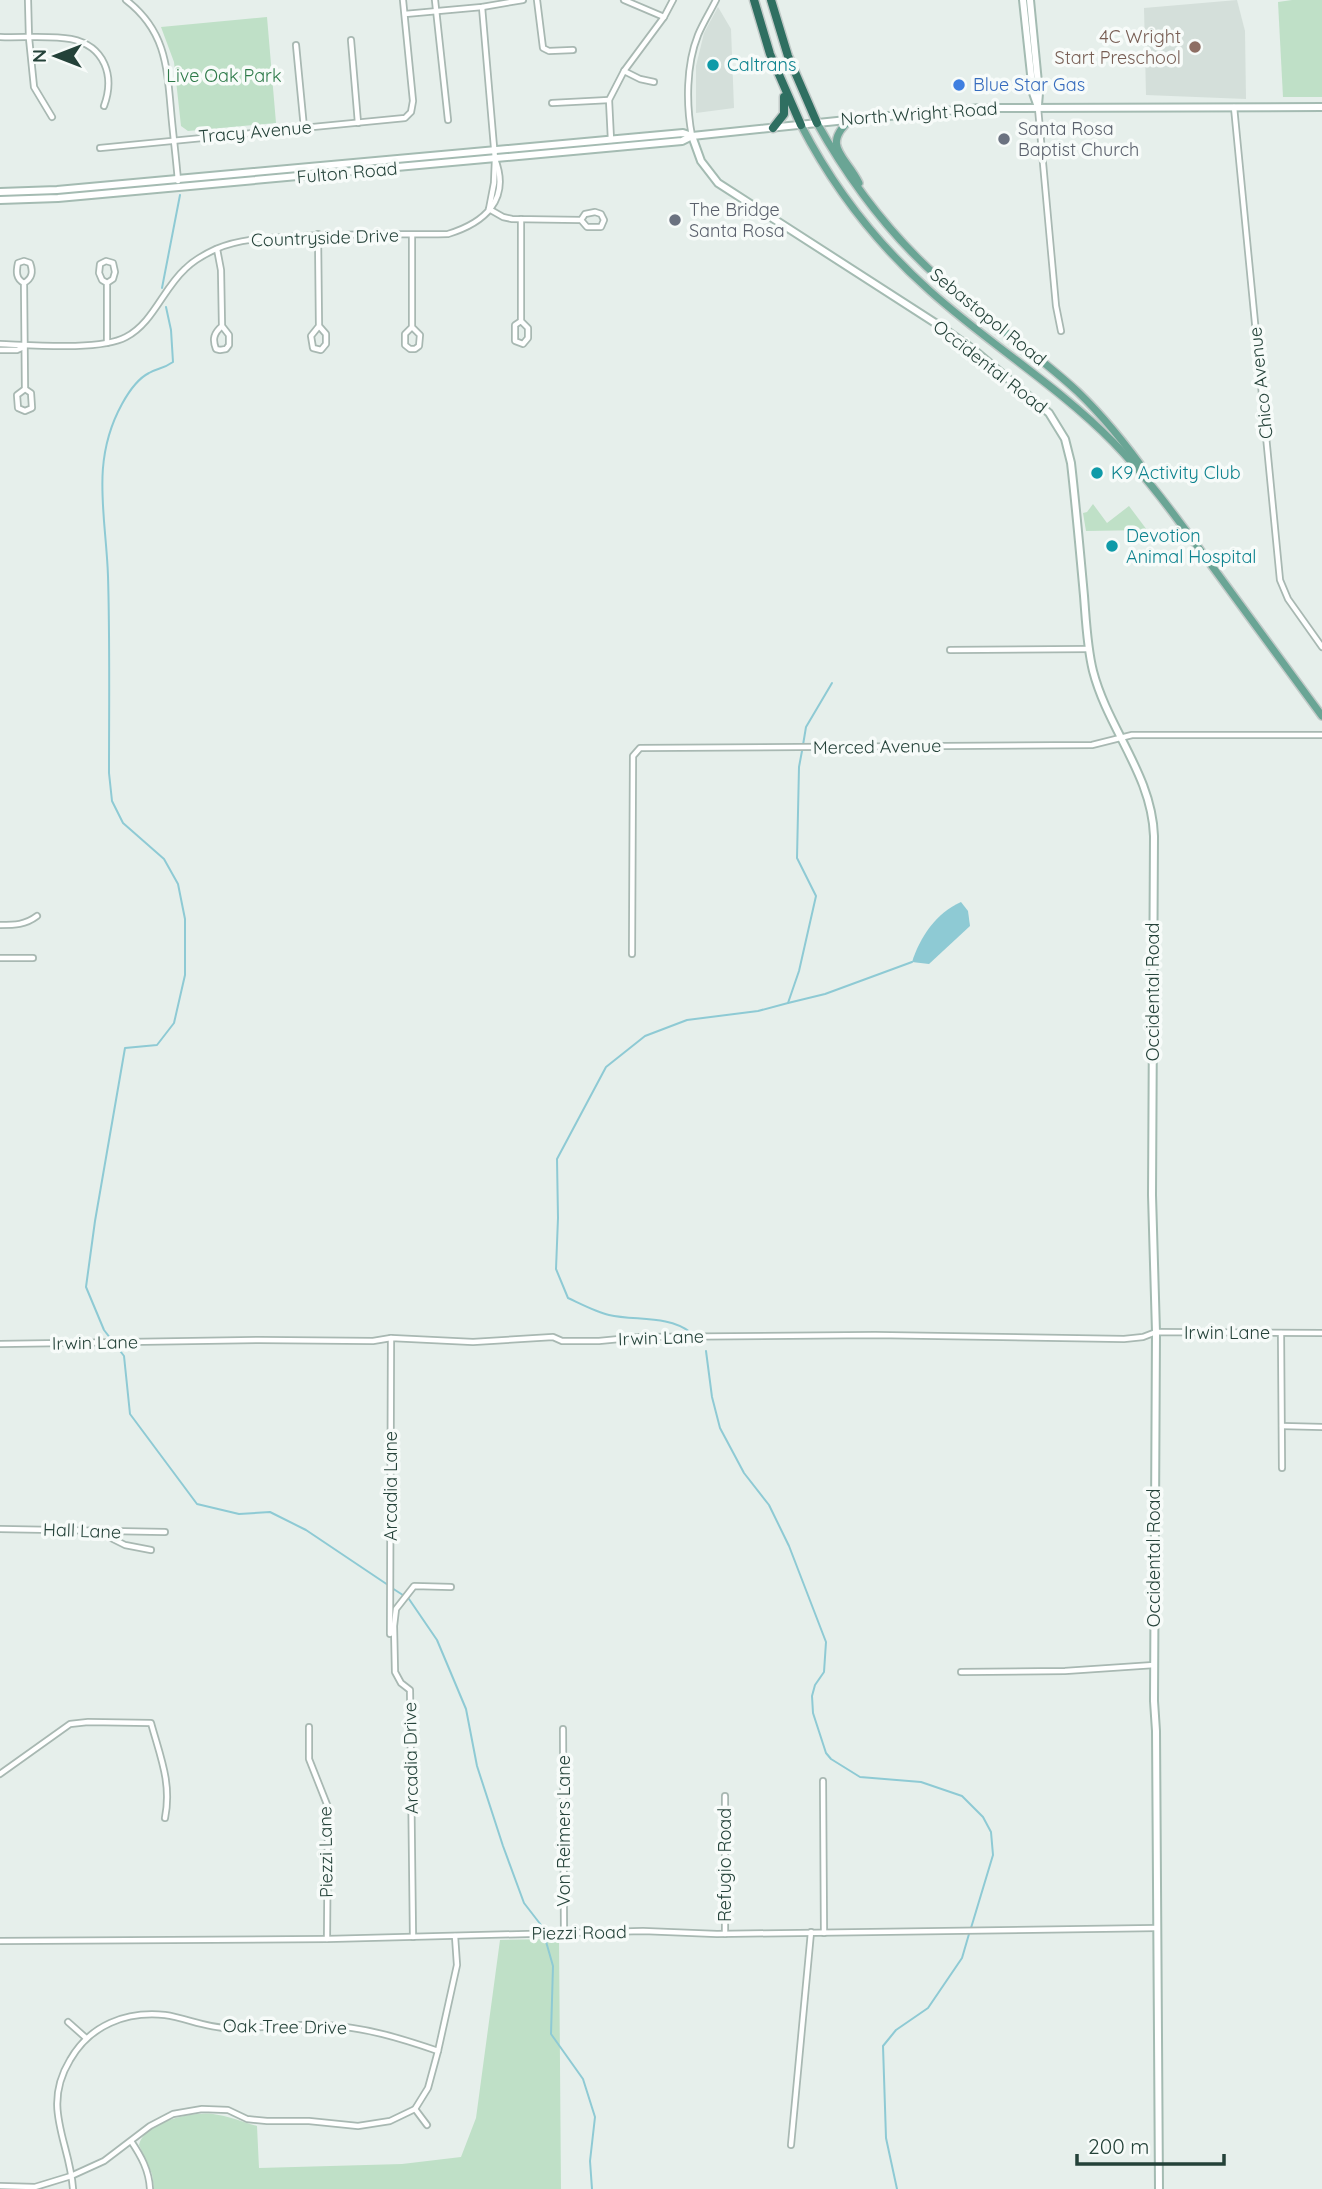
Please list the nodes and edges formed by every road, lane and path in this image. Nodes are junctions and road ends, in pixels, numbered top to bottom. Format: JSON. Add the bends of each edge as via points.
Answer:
{"nodes":[{"id":1,"x":28,"y":0,"type":"edge"},
{"id":2,"x":126,"y":0,"type":"edge"},
{"id":3,"x":403,"y":0,"type":"edge"},
{"id":4,"x":435,"y":0,"type":"edge"},
{"id":5,"x":523,"y":0,"type":"edge"},
{"id":6,"x":537,"y":0,"type":"edge"},
{"id":7,"x":624,"y":0,"type":"edge"},
{"id":8,"x":673,"y":0,"type":"edge"},
{"id":9,"x":716,"y":0,"type":"edge"},
{"id":10,"x":754,"y":0,"type":"edge"},
{"id":11,"x":771,"y":0,"type":"edge"},
{"id":12,"x":1023,"y":0,"type":"edge"},
{"id":13,"x":1030,"y":0,"type":"edge"},
{"id":14,"x":133,"y":2,"type":"edge"},
{"id":15,"x":482,"y":7,"type":"junction"},
{"id":16,"x":435,"y":12,"type":"junction"},
{"id":17,"x":405,"y":14,"type":"junction"},
{"id":18,"x":664,"y":17,"type":"junction"},
{"id":19,"x":0,"y":37,"type":"edge"},
{"id":20,"x":29,"y":38,"type":"junction"},
{"id":21,"x":351,"y":40,"type":"dead end"},
{"id":22,"x":296,"y":45,"type":"dead end"},
{"id":23,"x":573,"y":50,"type":"dead end"},
{"id":24,"x":624,"y":71,"type":"junction"},
{"id":25,"x":654,"y":82,"type":"dead end"},
{"id":26,"x":781,"y":84,"type":"junction"},
{"id":27,"x":608,"y":100,"type":"junction"},
{"id":28,"x":552,"y":103,"type":"dead end"},
{"id":29,"x":104,"y":106,"type":"dead end"},
{"id":30,"x":1038,"y":107,"type":"junction"},
{"id":31,"x":1234,"y":107,"type":"junction"},
{"id":32,"x":1322,"y":107,"type":"edge"},
{"id":33,"x":52,"y":117,"type":"dead end"},
{"id":34,"x":851,"y":119,"type":"junction"},
{"id":35,"x":448,"y":120,"type":"dead end"},
{"id":36,"x":358,"y":123,"type":"junction"},
{"id":37,"x":817,"y":123,"type":"junction"},
{"id":38,"x":801,"y":125,"type":"junction"},
{"id":39,"x":304,"y":128,"type":"junction"},
{"id":40,"x":773,"y":128,"type":"junction"},
{"id":41,"x":692,"y":136,"type":"junction"},
{"id":42,"x":174,"y":140,"type":"junction"},
{"id":43,"x":611,"y":140,"type":"junction"},
{"id":44,"x":100,"y":148,"type":"dead end"},
{"id":45,"x":494,"y":151,"type":"junction"},
{"id":46,"x":495,"y":159,"type":"junction"},
{"id":47,"x":178,"y":179,"type":"junction"},
{"id":48,"x":178,"y":188,"type":"junction"},
{"id":49,"x":0,"y":192,"type":"edge"},
{"id":50,"x":0,"y":200,"type":"edge"},
{"id":51,"x":866,"y":200,"type":"junction"},
{"id":52,"x":489,"y":209,"type":"junction"},
{"id":53,"x":521,"y":219,"type":"junction"},
{"id":54,"x":581,"y":220,"type":"junction"},
{"id":55,"x":318,"y":234,"type":"junction"},
{"id":56,"x":412,"y":235,"type":"junction"},
{"id":57,"x":217,"y":249,"type":"junction"},
{"id":58,"x":24,"y":283,"type":"junction"},
{"id":59,"x":107,"y":283,"type":"junction"},
{"id":60,"x":521,"y":321,"type":"junction"},
{"id":61,"x":319,"y":326,"type":"junction"},
{"id":62,"x":222,"y":327,"type":"junction"},
{"id":63,"x":412,"y":327,"type":"junction"},
{"id":64,"x":1060,"y":331,"type":"dead end"},
{"id":65,"x":107,"y":343,"type":"junction"},
{"id":66,"x":0,"y":344,"type":"edge"},
{"id":67,"x":24,"y":347,"type":"junction"},
{"id":68,"x":0,"y":350,"type":"edge"},
{"id":69,"x":25,"y":389,"type":"junction"},
{"id":70,"x":1175,"y":516,"type":"junction"},
{"id":71,"x":1322,"y":647,"type":"edge"},
{"id":72,"x":1089,"y":649,"type":"junction"},
{"id":73,"x":950,"y":650,"type":"dead end"},
{"id":74,"x":1322,"y":716,"type":"edge"},
{"id":75,"x":1322,"y":735,"type":"edge"},
{"id":76,"x":1122,"y":737,"type":"junction"},
{"id":77,"x":37,"y":916,"type":"dead end"},
{"id":78,"x":0,"y":925,"type":"edge"},
{"id":79,"x":632,"y":954,"type":"dead end"},
{"id":80,"x":0,"y":958,"type":"edge"},
{"id":81,"x":33,"y":958,"type":"dead end"},
{"id":82,"x":1156,"y":1332,"type":"junction"},
{"id":83,"x":1281,"y":1333,"type":"junction"},
{"id":84,"x":1322,"y":1333,"type":"edge"},
{"id":85,"x":391,"y":1338,"type":"junction"},
{"id":86,"x":0,"y":1344,"type":"edge"},
{"id":87,"x":1282,"y":1426,"type":"junction"},
{"id":88,"x":1322,"y":1427,"type":"edge"},
{"id":89,"x":1282,"y":1468,"type":"dead end"},
{"id":90,"x":0,"y":1529,"type":"edge"},
{"id":91,"x":97,"y":1531,"type":"junction"},
{"id":92,"x":165,"y":1532,"type":"dead end"},
{"id":93,"x":151,"y":1550,"type":"dead end"},
{"id":94,"x":451,"y":1587,"type":"dead end"},
{"id":95,"x":390,"y":1634,"type":"dead end"},
{"id":96,"x":1154,"y":1665,"type":"junction"},
{"id":97,"x":961,"y":1672,"type":"dead end"},
{"id":98,"x":309,"y":1727,"type":"dead end"},
{"id":99,"x":563,"y":1728,"type":"dead end"},
{"id":100,"x":0,"y":1774,"type":"edge"},
{"id":101,"x":823,"y":1781,"type":"dead end"},
{"id":102,"x":725,"y":1796,"type":"dead end"},
{"id":103,"x":165,"y":1818,"type":"dead end"},
{"id":104,"x":1158,"y":1928,"type":"junction"},
{"id":105,"x":811,"y":1932,"type":"junction"},
{"id":106,"x":564,"y":1933,"type":"junction"},
{"id":107,"x":824,"y":1933,"type":"junction"},
{"id":108,"x":725,"y":1934,"type":"junction"},
{"id":109,"x":455,"y":1936,"type":"junction"},
{"id":110,"x":413,"y":1937,"type":"junction"},
{"id":111,"x":327,"y":1939,"type":"junction"},
{"id":112,"x":0,"y":1941,"type":"edge"},
{"id":113,"x":68,"y":2022,"type":"dead end"},
{"id":114,"x":86,"y":2038,"type":"junction"},
{"id":115,"x":438,"y":2051,"type":"junction"},
{"id":116,"x":415,"y":2109,"type":"junction"},
{"id":117,"x":427,"y":2124,"type":"dead end"},
{"id":118,"x":131,"y":2141,"type":"junction"},
{"id":119,"x":791,"y":2145,"type":"dead end"},
{"id":120,"x":71,"y":2176,"type":"junction"},
{"id":121,"x":0,"y":2186,"type":"edge"},
{"id":122,"x":73,"y":2189,"type":"edge"},
{"id":123,"x":150,"y":2189,"type":"edge"},
{"id":124,"x":1159,"y":2189,"type":"edge"}],
"edges":[{"from":1,"to":20,"type":"street"},
{"from":2,"to":14,"type":"street"},
{"from":3,"to":17,"type":"street"},
{"from":4,"to":16,"type":"street"},
{"from":5,"to":15,"type":"street"},
{"from":6,"to":23,"type":"street","via":[[543,48]]},
{"from":7,"to":18,"type":"street"},
{"from":8,"to":18,"type":"street"},
{"from":9,"to":41,"type":"street","name":"Occidental Road","via":[[698,35],[690,65]]},
{"from":10,"to":26,"type":"highway"},
{"from":11,"to":37,"type":"highway","via":[[788,57]]},
{"from":12,"to":30,"type":"street","name":"Sebastopol Road","via":[[1032,93]]},
{"from":13,"to":30,"type":"street","name":"Sebastopol Road"},
{"from":14,"to":42,"type":"street","via":[[163,52]]},
{"from":15,"to":16,"type":"street"},
{"from":15,"to":45,"type":"street"},
{"from":16,"to":17,"type":"street"},
{"from":16,"to":35,"type":"street"},
{"from":17,"to":36,"type":"street","name":"Tracy Avenue","via":[[413,101],[410,115]]},
{"from":18,"to":24,"type":"street"},
{"from":19,"to":20,"type":"street"},
{"from":20,"to":29,"type":"street","via":[[70,38],[91,48],[110,76]]},
{"from":20,"to":33,"type":"street","via":[[34,87]]},
{"from":21,"to":36,"type":"street"},
{"from":22,"to":39,"type":"street"},
{"from":24,"to":25,"type":"street"},
{"from":24,"to":27,"type":"street"},
{"from":26,"to":38,"type":"highway"},
{"from":26,"to":40,"type":"highway","via":[[785,111]]},
{"from":27,"to":28,"type":"street"},
{"from":27,"to":43,"type":"street"},
{"from":30,"to":31,"type":"street","name":"North Wright Road"},
{"from":30,"to":34,"type":"street","name":"North Wright Road"},
{"from":30,"to":64,"type":"street","name":"Sebastopol Road"},
{"from":31,"to":32,"type":"street","name":"North Wright Road"},
{"from":31,"to":71,"type":"street","name":"Chico Avenue","via":[[1280,580],[1287,599]]},
{"from":34,"to":37,"type":"street","name":"North Wright Road"},
{"from":34,"to":51,"type":"main road","via":[[838,132],[837,148]]},
{"from":36,"to":39,"type":"street","name":"Tracy Avenue"},
{"from":37,"to":38,"type":"street","name":"North Wright Road"},
{"from":37,"to":51,"type":"main road","name":"Sebastopol Road"},
{"from":38,"to":40,"type":"street","name":"Fulton Road"},
{"from":38,"to":70,"type":"main road","name":"Sebastopol Road","via":[[845,198],[897,260],[1094,425]]},
{"from":39,"to":42,"type":"street","name":"Tracy Avenue"},
{"from":40,"to":41,"type":"street","name":"Fulton Road"},
{"from":41,"to":43,"type":"street","name":"Fulton Road"},
{"from":41,"to":46,"type":"street","name":"Fulton Road","via":[[682,141]]},
{"from":41,"to":72,"type":"street","name":"Occidental Road","via":[[702,165],[718,183],[953,334],[1054,418],[1071,463]]},
{"from":42,"to":44,"type":"street","name":"Tracy Avenue"},
{"from":42,"to":47,"type":"street"},
{"from":43,"to":45,"type":"street","name":"Fulton Road"},
{"from":45,"to":46,"type":"street"},
{"from":45,"to":47,"type":"street","name":"Fulton Road"},
{"from":46,"to":48,"type":"street","name":"Fulton Road"},
{"from":46,"to":52,"type":"street","via":[[497,198]]},
{"from":47,"to":48,"type":"street"},
{"from":47,"to":49,"type":"street","name":"Fulton Road"},
{"from":48,"to":50,"type":"street","name":"Fulton Road"},
{"from":51,"to":70,"type":"main road","name":"Sebastopol Road","via":[[931,271],[1054,371],[1099,414]]},
{"from":52,"to":53,"type":"street"},
{"from":52,"to":56,"type":"street","name":"Countryside Drive","via":[[468,228]]},
{"from":53,"to":54,"type":"street"},
{"from":53,"to":60,"type":"street"},
{"from":54,"to":54,"type":"street","via":[[593,228],[601,227],[604,220],[595,212]]},
{"from":55,"to":56,"type":"street","name":"Countryside Drive"},
{"from":55,"to":57,"type":"street","name":"Countryside Drive","via":[[246,240]]},
{"from":55,"to":61,"type":"street"},
{"from":56,"to":63,"type":"street"},
{"from":57,"to":62,"type":"street"},
{"from":57,"to":65,"type":"street","name":"Countryside Drive","via":[[184,270],[147,320],[127,337]]},
{"from":58,"to":58,"type":"street","via":[[32,275],[30,263],[24,261],[18,263],[17,273]]},
{"from":58,"to":67,"type":"street"},
{"from":59,"to":59,"type":"street","via":[[114,276],[110,261],[100,264],[99,272]]},
{"from":59,"to":65,"type":"street"},
{"from":60,"to":60,"type":"street","via":[[515,325],[514,335],[515,341],[523,344],[528,328]]},
{"from":61,"to":61,"type":"street","via":[[311,336],[316,350],[327,344]]},
{"from":62,"to":62,"type":"street","via":[[214,340],[220,350],[229,345],[229,335]]},
{"from":63,"to":63,"type":"street","via":[[405,334],[405,345],[415,349],[420,335]]},
{"from":65,"to":67,"type":"street","name":"Countryside Drive"},
{"from":66,"to":67,"type":"street","name":"Countryside Drive"},
{"from":67,"to":68,"type":"street","name":"Countryside Drive"},
{"from":67,"to":69,"type":"street"},
{"from":69,"to":69,"type":"street","via":[[17,400],[18,408],[25,411],[33,403]]},
{"from":70,"to":74,"type":"main road","name":"Sebastopol Road"},
{"from":72,"to":73,"type":"street"},
{"from":72,"to":76,"type":"street","name":"Occidental Road","via":[[1096,680]]},
{"from":75,"to":76,"type":"street","name":"Merced Avenue"},
{"from":76,"to":79,"type":"street","name":"Merced Avenue","via":[[1092,745],[640,748],[633,756]]},
{"from":76,"to":82,"type":"street","name":"Occidental Road","via":[[1148,794],[1154,828],[1152,1207]]},
{"from":77,"to":78,"type":"street","via":[[21,925]]},
{"from":80,"to":81,"type":"street"},
{"from":82,"to":83,"type":"street","name":"Irwin Lane"},
{"from":82,"to":85,"type":"street","name":"Irwin Lane","via":[[1124,1339],[876,1335],[599,1341],[553,1337],[473,1342]]},
{"from":82,"to":96,"type":"street","name":"Occidental Road"},
{"from":83,"to":84,"type":"street","name":"Irwin Lane"},
{"from":83,"to":87,"type":"street"},
{"from":85,"to":86,"type":"street","name":"Irwin Lane"},
{"from":85,"to":95,"type":"street","name":"Arcadia Lane"},
{"from":87,"to":88,"type":"street"},
{"from":87,"to":89,"type":"street"},
{"from":90,"to":91,"type":"street","name":"Hall Lane"},
{"from":91,"to":92,"type":"street","name":"Hall Lane"},
{"from":91,"to":93,"type":"street","via":[[125,1545]]},
{"from":94,"to":110,"type":"street","name":"Arcadia Drive","via":[[414,1586],[396,1609],[395,1672],[410,1690]]},
{"from":96,"to":97,"type":"street"},
{"from":96,"to":104,"type":"street","name":"Occidental Road"},
{"from":98,"to":111,"type":"street","name":"Piezzi Lane","via":[[309,1759],[328,1807]]},
{"from":99,"to":106,"type":"street","name":"Von Reimers Lane"},
{"from":100,"to":103,"type":"street","via":[[70,1724],[151,1723],[168,1786]]},
{"from":101,"to":107,"type":"street"},
{"from":102,"to":108,"type":"street","name":"Refugio Road"},
{"from":104,"to":107,"type":"street","name":"Piezzi Road"},
{"from":104,"to":124,"type":"street","name":"Occidental Road"},
{"from":105,"to":107,"type":"street","name":"Piezzi Road"},
{"from":105,"to":108,"type":"street","name":"Piezzi Road"},
{"from":105,"to":119,"type":"street"},
{"from":106,"to":108,"type":"street","name":"Piezzi Road"},
{"from":106,"to":109,"type":"street","name":"Piezzi Road"},
{"from":109,"to":110,"type":"street","name":"Piezzi Road"},
{"from":109,"to":115,"type":"street","via":[[457,1965]]},
{"from":110,"to":111,"type":"street","name":"Piezzi Road"},
{"from":111,"to":112,"type":"street","name":"Piezzi Road"},
{"from":113,"to":114,"type":"street"},
{"from":114,"to":115,"type":"street","name":"Oak Tree Drive","via":[[108,2023],[139,2015],[165,2015],[222,2028],[321,2024],[353,2028],[385,2033]]},
{"from":114,"to":120,"type":"street","name":"Oak Tree Drive","via":[[69,2060],[59,2086],[57,2120]]},
{"from":115,"to":116,"type":"street","via":[[428,2088]]},
{"from":116,"to":117,"type":"street"},
{"from":116,"to":118,"type":"street","via":[[390,2121],[358,2126],[247,2119],[228,2110],[202,2109],[173,2114]]},
{"from":118,"to":120,"type":"street","via":[[104,2161]]},
{"from":118,"to":123,"type":"street","via":[[143,2160]]},
{"from":120,"to":121,"type":"street","via":[[35,2187]]},
{"from":120,"to":122,"type":"street","name":"Oak Tree Drive"}]}
